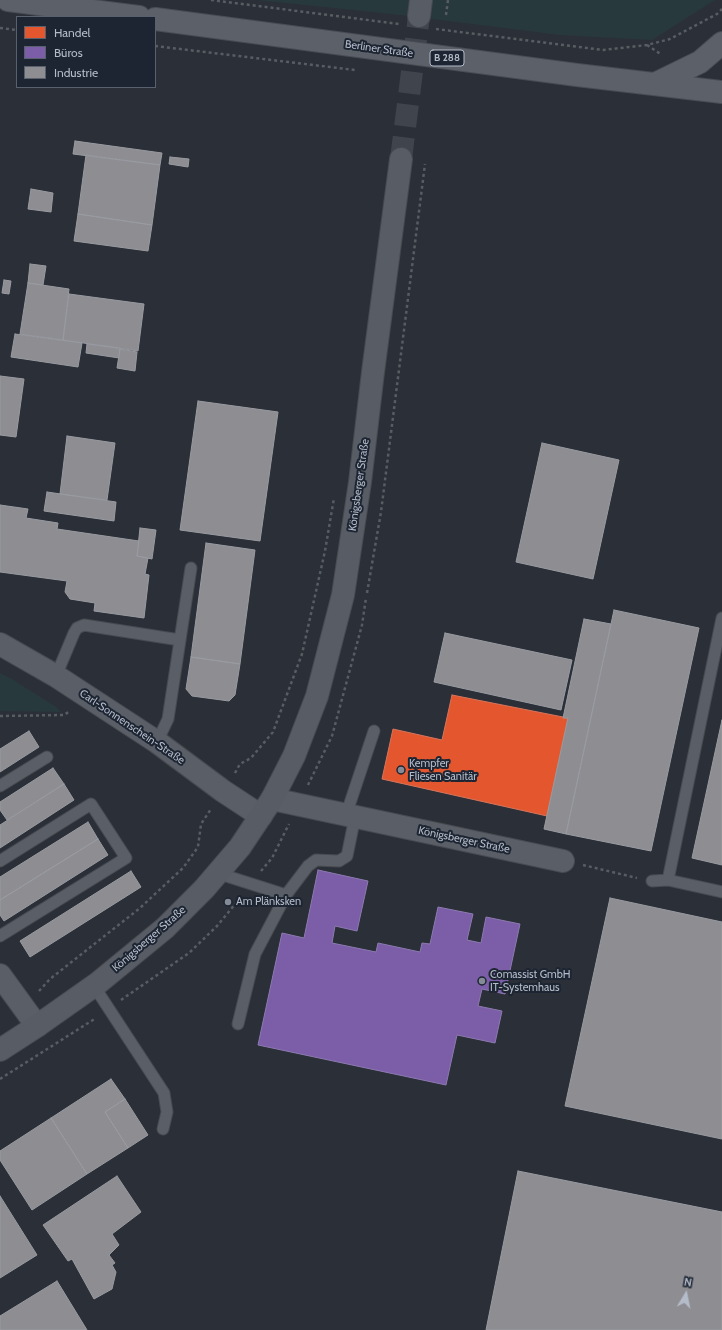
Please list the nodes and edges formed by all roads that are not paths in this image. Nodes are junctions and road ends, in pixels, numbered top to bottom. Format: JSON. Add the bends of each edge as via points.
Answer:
{"nodes":[{"id":1,"x":8,"y":0,"type":"edge"},
{"id":2,"x":131,"y":16,"type":"edge"},
{"id":3,"x":156,"y":19,"type":"edge"},
{"id":4,"x":722,"y":43,"type":"edge"},
{"id":5,"x":655,"y":84,"type":"junction"},
{"id":6,"x":722,"y":92,"type":"edge"},
{"id":7,"x":401,"y":159,"type":"tunnel mouth"},
{"id":8,"x":191,"y":568,"type":"dead end"},
{"id":9,"x":722,"y":618,"type":"edge"},
{"id":10,"x":180,"y":640,"type":"junction"},
{"id":11,"x":0,"y":644,"type":"edge"},
{"id":12,"x":56,"y":676,"type":"junction"},
{"id":13,"x":374,"y":731,"type":"dead end"},
{"id":14,"x":157,"y":742,"type":"junction"},
{"id":15,"x":47,"y":757,"type":"dead end"},
{"id":16,"x":0,"y":786,"type":"edge"},
{"id":17,"x":266,"y":807,"type":"junction"},
{"id":18,"x":350,"y":816,"type":"junction"},
{"id":19,"x":0,"y":861,"type":"edge"},
{"id":20,"x":563,"y":861,"type":"road end"},
{"id":21,"x":217,"y":873,"type":"junction"},
{"id":22,"x":668,"y":880,"type":"junction"},
{"id":23,"x":652,"y":881,"type":"road end"},
{"id":24,"x":722,"y":892,"type":"edge"},
{"id":25,"x":286,"y":895,"type":"junction"},
{"id":26,"x":0,"y":936,"type":"edge"},
{"id":27,"x":0,"y":975,"type":"edge"},
{"id":28,"x":94,"y":986,"type":"junction"},
{"id":29,"x":238,"y":1024,"type":"dead end"},
{"id":30,"x":37,"y":1026,"type":"junction"},
{"id":31,"x":0,"y":1050,"type":"edge"},
{"id":32,"x":163,"y":1129,"type":"dead end"}],
"edges":[{"from":1,"to":2,"type":"main road"},
{"from":3,"to":5,"type":"main road","name":"Berliner Straße","number":"B 288"},
{"from":4,"to":5,"type":"main road","via":[[700,62]]},
{"from":5,"to":6,"type":"main road","name":"Berliner Straße","number":"B 288"},
{"from":7,"to":17,"type":"street","name":"Königsberger Straße","via":[[343,595],[316,696],[294,756]]},
{"from":8,"to":10,"type":"lane"},
{"from":9,"to":22,"type":"lane"},
{"from":10,"to":12,"type":"lane","via":[[84,625],[77,628],[74,633]]},
{"from":10,"to":14,"type":"lane","via":[[168,719]]},
{"from":11,"to":12,"type":"street","name":"Carl-Sonnenschein-Straße"},
{"from":12,"to":14,"type":"street","name":"Carl-Sonnenschein-Straße"},
{"from":13,"to":18,"type":"lane"},
{"from":14,"to":17,"type":"street","name":"Carl-Sonnenschein-Straße","via":[[223,792]]},
{"from":15,"to":16,"type":"lane"},
{"from":17,"to":18,"type":"street","name":"Königsberger Straße","via":[[298,805]]},
{"from":17,"to":21,"type":"street","name":"Königsberger Straße","via":[[240,847]]},
{"from":18,"to":20,"type":"street","name":"Königsberger Straße"},
{"from":18,"to":25,"type":"lane","via":[[347,856],[339,861],[316,860],[308,866]]},
{"from":19,"to":26,"type":"lane","via":[[91,804],[126,858]]},
{"from":21,"to":25,"type":"lane"},
{"from":21,"to":28,"type":"street","name":"Königsberger Straße","via":[[165,928]]},
{"from":22,"to":23,"type":"lane"},
{"from":22,"to":24,"type":"lane"},
{"from":25,"to":29,"type":"lane","via":[[255,954]]},
{"from":27,"to":30,"type":"street"},
{"from":28,"to":30,"type":"street","name":"Königsberger Straße"},
{"from":28,"to":32,"type":"lane","via":[[164,1093],[167,1112]]},
{"from":30,"to":31,"type":"street","name":"Königsberger Straße"}]}
